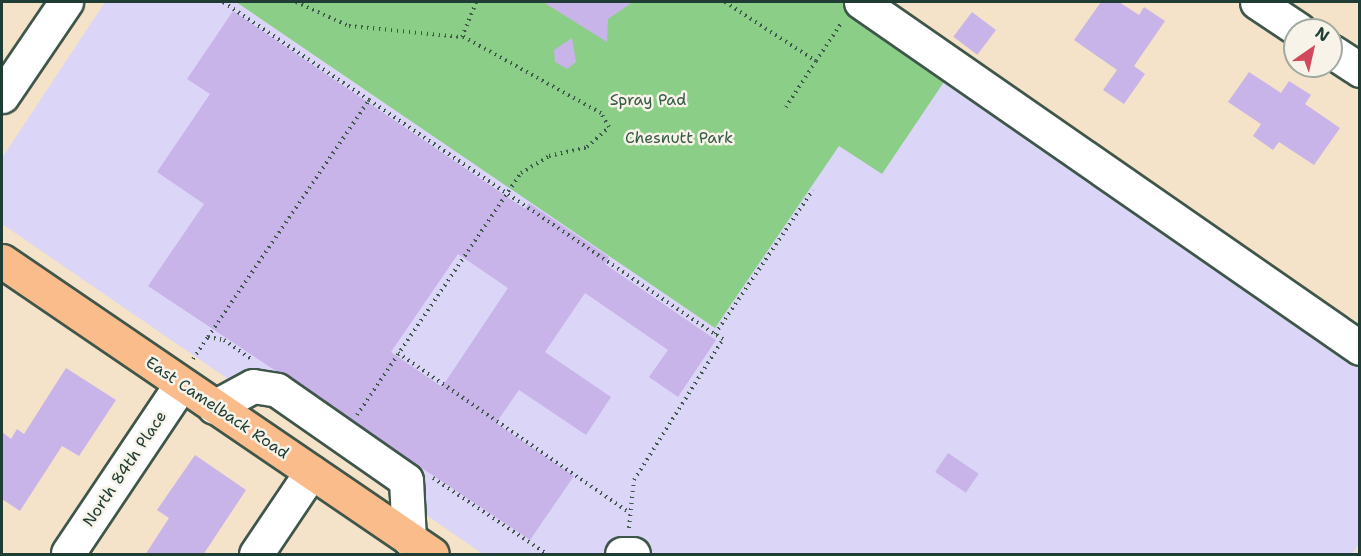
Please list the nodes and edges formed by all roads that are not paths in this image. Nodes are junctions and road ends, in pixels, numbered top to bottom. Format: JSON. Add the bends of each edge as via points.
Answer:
{"nodes":[{"id":1,"x":66,"y":2,"type":"edge"},
{"id":2,"x":1257,"y":2,"type":"edge"},
{"id":3,"x":854,"y":9,"type":"edge"},
{"id":4,"x":1283,"y":19,"type":"edge"},
{"id":5,"x":1343,"y":59,"type":"edge"},
{"id":6,"x":1359,"y":70,"type":"edge"},
{"id":7,"x":6,"y":81,"type":"edge"},
{"id":8,"x":2,"y":261,"type":"edge"},
{"id":9,"x":1359,"y":348,"type":"edge"},
{"id":10,"x":181,"y":384,"type":"junction"},
{"id":11,"x":214,"y":407,"type":"junction"},
{"id":12,"x":310,"y":472,"type":"junction"},
{"id":13,"x":421,"y":547,"type":"edge"},
{"id":14,"x":68,"y":553,"type":"edge"},
{"id":15,"x":256,"y":555,"type":"edge"}],
"edges":[{"from":1,"to":7,"type":"street"},
{"from":2,"to":4,"type":"street"},
{"from":3,"to":9,"type":"street"},
{"from":5,"to":6,"type":"street"},
{"from":8,"to":10,"type":"main road","name":"East Camelback Road"},
{"from":10,"to":11,"type":"main road","name":"East Camelback Road"},
{"from":10,"to":14,"type":"street","name":"North 84th Place"},
{"from":11,"to":12,"type":"main road","name":"East Camelback Road"},
{"from":11,"to":13,"type":"street","via":[[253,386],[277,390],[406,480]]},
{"from":12,"to":13,"type":"main road","name":"East Camelback Road"},
{"from":12,"to":15,"type":"street"}]}
